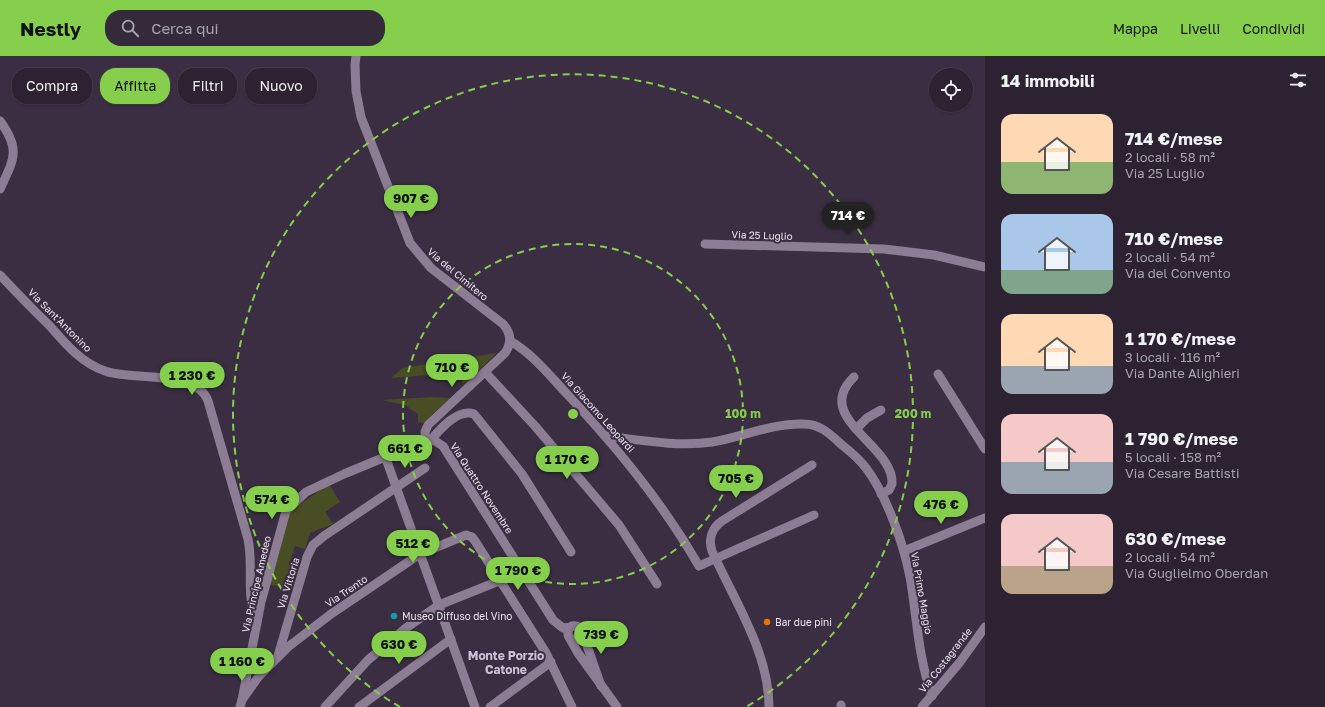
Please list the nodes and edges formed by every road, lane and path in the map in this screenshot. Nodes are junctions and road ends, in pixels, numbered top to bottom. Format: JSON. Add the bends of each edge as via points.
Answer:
{"nodes":[{"id":1,"x":356,"y":56,"type":"edge"},
{"id":2,"x":0,"y":121,"type":"edge"},
{"id":3,"x":0,"y":189,"type":"edge"},
{"id":4,"x":705,"y":244,"type":"dead end"},
{"id":5,"x":985,"y":267,"type":"edge"},
{"id":6,"x":0,"y":275,"type":"edge"},
{"id":7,"x":510,"y":341,"type":"junction"},
{"id":8,"x":485,"y":372,"type":"junction"},
{"id":9,"x":938,"y":374,"type":"dead end"},
{"id":10,"x":854,"y":377,"type":"dead end"},
{"id":11,"x":881,"y":410,"type":"dead end"},
{"id":12,"x":856,"y":429,"type":"junction"},
{"id":13,"x":606,"y":436,"type":"junction"},
{"id":14,"x":428,"y":440,"type":"junction"},
{"id":15,"x":985,"y":449,"type":"edge"},
{"id":16,"x":385,"y":456,"type":"junction"},
{"id":17,"x":812,"y":465,"type":"dead end"},
{"id":18,"x":425,"y":468,"type":"dead end"},
{"id":19,"x":396,"y":487,"type":"junction"},
{"id":20,"x":881,"y":494,"type":"junction"},
{"id":21,"x":814,"y":515,"type":"dead end"},
{"id":22,"x":985,"y":518,"type":"edge"},
{"id":23,"x":904,"y":551,"type":"junction"},
{"id":24,"x":571,"y":552,"type":"dead end"},
{"id":25,"x":420,"y":554,"type":"junction"},
{"id":26,"x":715,"y":560,"type":"junction"},
{"id":27,"x":499,"y":581,"type":"junction"},
{"id":28,"x":657,"y":584,"type":"dead end"},
{"id":29,"x":439,"y":605,"type":"junction"},
{"id":30,"x":257,"y":622,"type":"junction"},
{"id":31,"x":571,"y":627,"type":"junction"},
{"id":32,"x":985,"y":627,"type":"edge"},
{"id":33,"x":582,"y":631,"type":"junction"},
{"id":34,"x":568,"y":636,"type":"junction"},
{"id":35,"x":451,"y":639,"type":"junction"},
{"id":36,"x":278,"y":656,"type":"junction"},
{"id":37,"x":551,"y":662,"type":"junction"},
{"id":38,"x":601,"y":686,"type":"junction"},
{"id":39,"x":932,"y":696,"type":"junction"},
{"id":40,"x":241,"y":703,"type":"edge"},
{"id":41,"x":325,"y":707,"type":"edge"},
{"id":42,"x":359,"y":707,"type":"edge"},
{"id":43,"x":475,"y":707,"type":"edge"},
{"id":44,"x":490,"y":707,"type":"edge"},
{"id":45,"x":572,"y":707,"type":"edge"},
{"id":46,"x":617,"y":707,"type":"edge"},
{"id":47,"x":769,"y":707,"type":"edge"},
{"id":48,"x":922,"y":707,"type":"edge"}],
"edges":[{"from":1,"to":7,"type":"street","name":"Via del Cimitero","via":[[356,91],[361,117],[410,243],[430,268],[505,326]]},
{"from":2,"to":3,"type":"street","via":[[10,136],[14,159]]},
{"from":4,"to":5,"type":"street","name":"Via 25 Luglio","via":[[884,249],[934,255]]},
{"from":6,"to":30,"type":"street","name":"Via Sant'Antonino","via":[[92,366],[114,374],[188,382],[203,392],[247,532],[250,602]]},
{"from":7,"to":8,"type":"street","via":[[505,353]]},
{"from":7,"to":13,"type":"street","name":"Via Giacomo Leopardi","via":[[532,357]]},
{"from":8,"to":14,"type":"street","via":[[430,423],[426,430]]},
{"from":8,"to":28,"type":"street","via":[[536,426],[619,525]]},
{"from":9,"to":15,"type":"street"},
{"from":10,"to":12,"type":"street","via":[[844,388],[842,398],[846,415]]},
{"from":11,"to":12,"type":"street","via":[[866,418]]},
{"from":12,"to":20,"type":"street","via":[[875,450],[892,476],[891,487]]},
{"from":13,"to":20,"type":"street","name":"Via Primo Maggio","via":[[690,444],[718,441],[780,426],[813,424],[825,429],[855,456]]},
{"from":13,"to":26,"type":"street","name":"Via Giacomo Leopardi","via":[[664,510],[699,566]]},
{"from":14,"to":16,"type":"street","name":"Via Principe Amedeo"},
{"from":14,"to":24,"type":"street","via":[[459,414],[474,414],[522,474]]},
{"from":14,"to":31,"type":"street","name":"Via Quattro Novembre","via":[[443,446],[553,620],[563,628]]},
{"from":16,"to":19,"type":"street"},
{"from":16,"to":30,"type":"street","name":"Via Principe Amedeo","via":[[304,493],[286,511]]},
{"from":17,"to":26,"type":"street","via":[[718,523],[710,539]]},
{"from":18,"to":19,"type":"street","name":"Via Vittoria"},
{"from":19,"to":25,"type":"street"},
{"from":19,"to":36,"type":"street","name":"Via Vittoria","via":[[313,545]]},
{"from":20,"to":23,"type":"street","name":"Via Primo Maggio"},
{"from":21,"to":26,"type":"street"},
{"from":22,"to":23,"type":"street"},
{"from":23,"to":39,"type":"street","name":"Via Primo Maggio","via":[[923,667]]},
{"from":25,"to":27,"type":"street","name":"Via Trento","via":[[460,536],[469,535]]},
{"from":25,"to":29,"type":"street"},
{"from":25,"to":36,"type":"street","name":"Via Trento","via":[[331,614]]},
{"from":26,"to":47,"type":"street","via":[[758,650],[767,686]]},
{"from":27,"to":29,"type":"street"},
{"from":27,"to":37,"type":"street"},
{"from":29,"to":35,"type":"street"},
{"from":29,"to":41,"type":"street","via":[[406,628],[368,660]]},
{"from":30,"to":40,"type":"street","name":"Via Principe Amedeo"},
{"from":31,"to":33,"type":"street","via":[[578,626]]},
{"from":31,"to":34,"type":"street"},
{"from":32,"to":39,"type":"street","name":"Via Costagrande"},
{"from":33,"to":34,"type":"street","via":[[581,638],[576,641]]},
{"from":33,"to":38,"type":"street"},
{"from":34,"to":38,"type":"street"},
{"from":35,"to":42,"type":"street"},
{"from":35,"to":43,"type":"street"},
{"from":36,"to":40,"type":"street","name":"Via Trento","via":[[265,669]]},
{"from":37,"to":44,"type":"street"},
{"from":37,"to":45,"type":"street"},
{"from":38,"to":46,"type":"street"},
{"from":39,"to":48,"type":"street","name":"Via Costagrande"}]}
